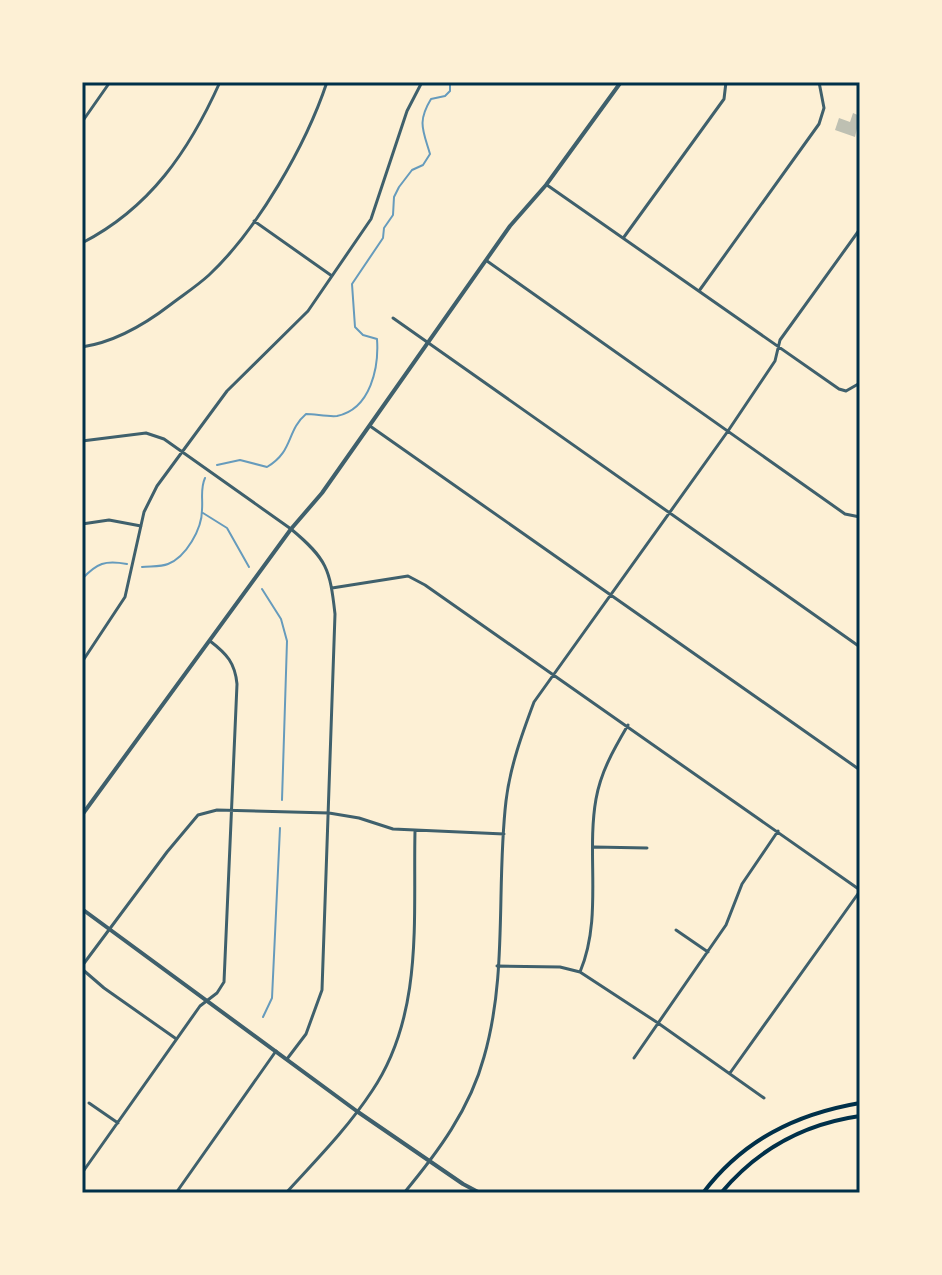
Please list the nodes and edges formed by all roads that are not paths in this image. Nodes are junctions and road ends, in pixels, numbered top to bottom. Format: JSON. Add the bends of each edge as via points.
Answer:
{"nodes":[{"id":1,"x":110,"y":82,"type":"edge"},
{"id":2,"x":220,"y":82,"type":"edge"},
{"id":3,"x":327,"y":82,"type":"edge"},
{"id":4,"x":422,"y":82,"type":"edge"},
{"id":5,"x":621,"y":82,"type":"edge"},
{"id":6,"x":726,"y":82,"type":"edge"},
{"id":7,"x":819,"y":82,"type":"edge"},
{"id":8,"x":82,"y":122,"type":"edge"},
{"id":9,"x":546,"y":185,"type":"junction"},
{"id":10,"x":254,"y":221,"type":"junction"},
{"id":11,"x":860,"y":229,"type":"edge"},
{"id":12,"x":623,"y":239,"type":"junction"},
{"id":13,"x":82,"y":243,"type":"edge"},
{"id":14,"x":487,"y":261,"type":"junction"},
{"id":15,"x":333,"y":276,"type":"junction"},
{"id":16,"x":699,"y":292,"type":"junction"},
{"id":17,"x":393,"y":318,"type":"dead end"},
{"id":18,"x":428,"y":343,"type":"junction"},
{"id":19,"x":82,"y":347,"type":"edge"},
{"id":20,"x":777,"y":347,"type":"junction"},
{"id":21,"x":860,"y":383,"type":"edge"},
{"id":22,"x":370,"y":426,"type":"junction"},
{"id":23,"x":728,"y":431,"type":"junction"},
{"id":24,"x":82,"y":441,"type":"edge"},
{"id":25,"x":181,"y":451,"type":"junction"},
{"id":26,"x":670,"y":513,"type":"junction"},
{"id":27,"x":860,"y":517,"type":"edge"},
{"id":28,"x":82,"y":524,"type":"edge"},
{"id":29,"x":141,"y":526,"type":"junction"},
{"id":30,"x":291,"y":529,"type":"junction"},
{"id":31,"x":332,"y":588,"type":"junction"},
{"id":32,"x":611,"y":595,"type":"junction"},
{"id":33,"x":210,"y":641,"type":"junction"},
{"id":34,"x":860,"y":647,"type":"edge"},
{"id":35,"x":82,"y":662,"type":"edge"},
{"id":36,"x":555,"y":673,"type":"junction"},
{"id":37,"x":628,"y":725,"type":"junction"},
{"id":38,"x":860,"y":770,"type":"edge"},
{"id":39,"x":233,"y":810,"type":"junction"},
{"id":40,"x":329,"y":813,"type":"junction"},
{"id":41,"x":82,"y":815,"type":"edge"},
{"id":42,"x":415,"y":831,"type":"junction"},
{"id":43,"x":778,"y":831,"type":"junction"},
{"id":44,"x":504,"y":834,"type":"junction"},
{"id":45,"x":594,"y":847,"type":"junction"},
{"id":46,"x":647,"y":848,"type":"dead end"},
{"id":47,"x":860,"y":890,"type":"edge"},
{"id":48,"x":82,"y":909,"type":"edge"},
{"id":49,"x":109,"y":928,"type":"junction"},
{"id":50,"x":676,"y":930,"type":"dead end"},
{"id":51,"x":708,"y":952,"type":"junction"},
{"id":52,"x":497,"y":966,"type":"junction"},
{"id":53,"x":82,"y":967,"type":"edge"},
{"id":54,"x":580,"y":972,"type":"junction"},
{"id":55,"x":207,"y":999,"type":"junction"},
{"id":56,"x":658,"y":1023,"type":"junction"},
{"id":57,"x":176,"y":1039,"type":"junction"},
{"id":58,"x":276,"y":1051,"type":"junction"},
{"id":59,"x":634,"y":1058,"type":"dead end"},
{"id":60,"x":287,"y":1059,"type":"junction"},
{"id":61,"x":730,"y":1073,"type":"junction"},
{"id":62,"x":764,"y":1098,"type":"dead end"},
{"id":63,"x":89,"y":1103,"type":"dead end"},
{"id":64,"x":860,"y":1103,"type":"edge"},
{"id":65,"x":358,"y":1112,"type":"junction"},
{"id":66,"x":860,"y":1116,"type":"edge"},
{"id":67,"x":118,"y":1123,"type":"junction"},
{"id":68,"x":431,"y":1161,"type":"junction"},
{"id":69,"x":82,"y":1173,"type":"edge"},
{"id":70,"x":463,"y":1184,"type":"junction"},
{"id":71,"x":710,"y":1184,"type":"junction"},
{"id":72,"x":721,"y":1192,"type":"edge"},
{"id":73,"x":176,"y":1193,"type":"edge"},
{"id":74,"x":286,"y":1193,"type":"edge"},
{"id":75,"x":404,"y":1193,"type":"edge"},
{"id":76,"x":468,"y":1193,"type":"edge"},
{"id":77,"x":480,"y":1193,"type":"edge"},
{"id":78,"x":703,"y":1193,"type":"edge"}],
"edges":[{"from":1,"to":8,"type":"street"},
{"from":2,"to":13,"type":"street","via":[[157,186],[129,215]]},
{"from":3,"to":10,"type":"street","via":[[304,139]]},
{"from":4,"to":15,"type":"street","via":[[371,219]]},
{"from":5,"to":9,"type":"street"},
{"from":6,"to":12,"type":"street","via":[[724,99]]},
{"from":7,"to":16,"type":"street","via":[[824,108],[819,124]]},
{"from":9,"to":12,"type":"street"},
{"from":9,"to":14,"type":"street"},
{"from":10,"to":15,"type":"street"},
{"from":10,"to":19,"type":"street","via":[[209,276],[154,317],[124,334]]},
{"from":11,"to":20,"type":"street"},
{"from":12,"to":16,"type":"street"},
{"from":14,"to":18,"type":"street"},
{"from":14,"to":23,"type":"street"},
{"from":15,"to":25,"type":"street","via":[[287,333],[227,391]]},
{"from":16,"to":20,"type":"street"},
{"from":17,"to":18,"type":"street"},
{"from":18,"to":22,"type":"street"},
{"from":18,"to":26,"type":"street"},
{"from":20,"to":21,"type":"street","via":[[846,391]]},
{"from":20,"to":23,"type":"street","via":[[775,361]]},
{"from":22,"to":30,"type":"street"},
{"from":22,"to":32,"type":"street"},
{"from":23,"to":26,"type":"street"},
{"from":23,"to":27,"type":"street","via":[[845,514]]},
{"from":24,"to":25,"type":"street","via":[[146,433]]},
{"from":25,"to":29,"type":"street","via":[[149,499]]},
{"from":25,"to":30,"type":"street"},
{"from":26,"to":32,"type":"street"},
{"from":26,"to":34,"type":"street"},
{"from":28,"to":29,"type":"street","via":[[109,520]]},
{"from":29,"to":35,"type":"street","via":[[125,597]]},
{"from":30,"to":31,"type":"street","via":[[326,565]]},
{"from":30,"to":33,"type":"street"},
{"from":31,"to":36,"type":"street","via":[[408,576]]},
{"from":31,"to":40,"type":"street"},
{"from":32,"to":36,"type":"street"},
{"from":32,"to":38,"type":"street"},
{"from":33,"to":39,"type":"street","via":[[236,668]]},
{"from":33,"to":41,"type":"street"},
{"from":36,"to":37,"type":"street"},
{"from":36,"to":44,"type":"street","via":[[522,731]]},
{"from":37,"to":43,"type":"street"},
{"from":37,"to":45,"type":"street","via":[[601,779]]},
{"from":39,"to":40,"type":"street"},
{"from":39,"to":49,"type":"street","via":[[191,820]]},
{"from":39,"to":55,"type":"street","via":[[226,972],[217,993]]},
{"from":40,"to":42,"type":"street"},
{"from":40,"to":60,"type":"street","via":[[322,990],[306,1034]]},
{"from":42,"to":44,"type":"street"},
{"from":42,"to":65,"type":"street","via":[[407,1012],[389,1062]]},
{"from":43,"to":47,"type":"street"},
{"from":43,"to":51,"type":"street","via":[[742,884],[726,925]]},
{"from":44,"to":52,"type":"street"},
{"from":45,"to":46,"type":"street"},
{"from":45,"to":54,"type":"street","via":[[590,937]]},
{"from":47,"to":61,"type":"street"},
{"from":48,"to":49,"type":"street"},
{"from":49,"to":53,"type":"street"},
{"from":49,"to":55,"type":"street"},
{"from":50,"to":51,"type":"street"},
{"from":51,"to":56,"type":"street"},
{"from":52,"to":54,"type":"street"},
{"from":52,"to":68,"type":"street","via":[[484,1060],[466,1104]]},
{"from":53,"to":57,"type":"street"},
{"from":54,"to":56,"type":"street"},
{"from":55,"to":57,"type":"street"},
{"from":55,"to":58,"type":"street"},
{"from":56,"to":59,"type":"street"},
{"from":56,"to":61,"type":"street"},
{"from":57,"to":67,"type":"street"},
{"from":58,"to":60,"type":"street"},
{"from":58,"to":73,"type":"street"},
{"from":60,"to":65,"type":"street"},
{"from":61,"to":62,"type":"street"},
{"from":63,"to":67,"type":"street"},
{"from":64,"to":71,"type":"main road","via":[[807,1115],[776,1129],[742,1152]]},
{"from":65,"to":68,"type":"street"},
{"from":65,"to":74,"type":"street"},
{"from":66,"to":72,"type":"main road","via":[[786,1138],[750,1161]]},
{"from":67,"to":69,"type":"street"},
{"from":68,"to":70,"type":"street"},
{"from":68,"to":75,"type":"street"},
{"from":70,"to":76,"type":"street"},
{"from":70,"to":77,"type":"street"},
{"from":71,"to":72,"type":"main road"},
{"from":71,"to":78,"type":"main road"}]}
